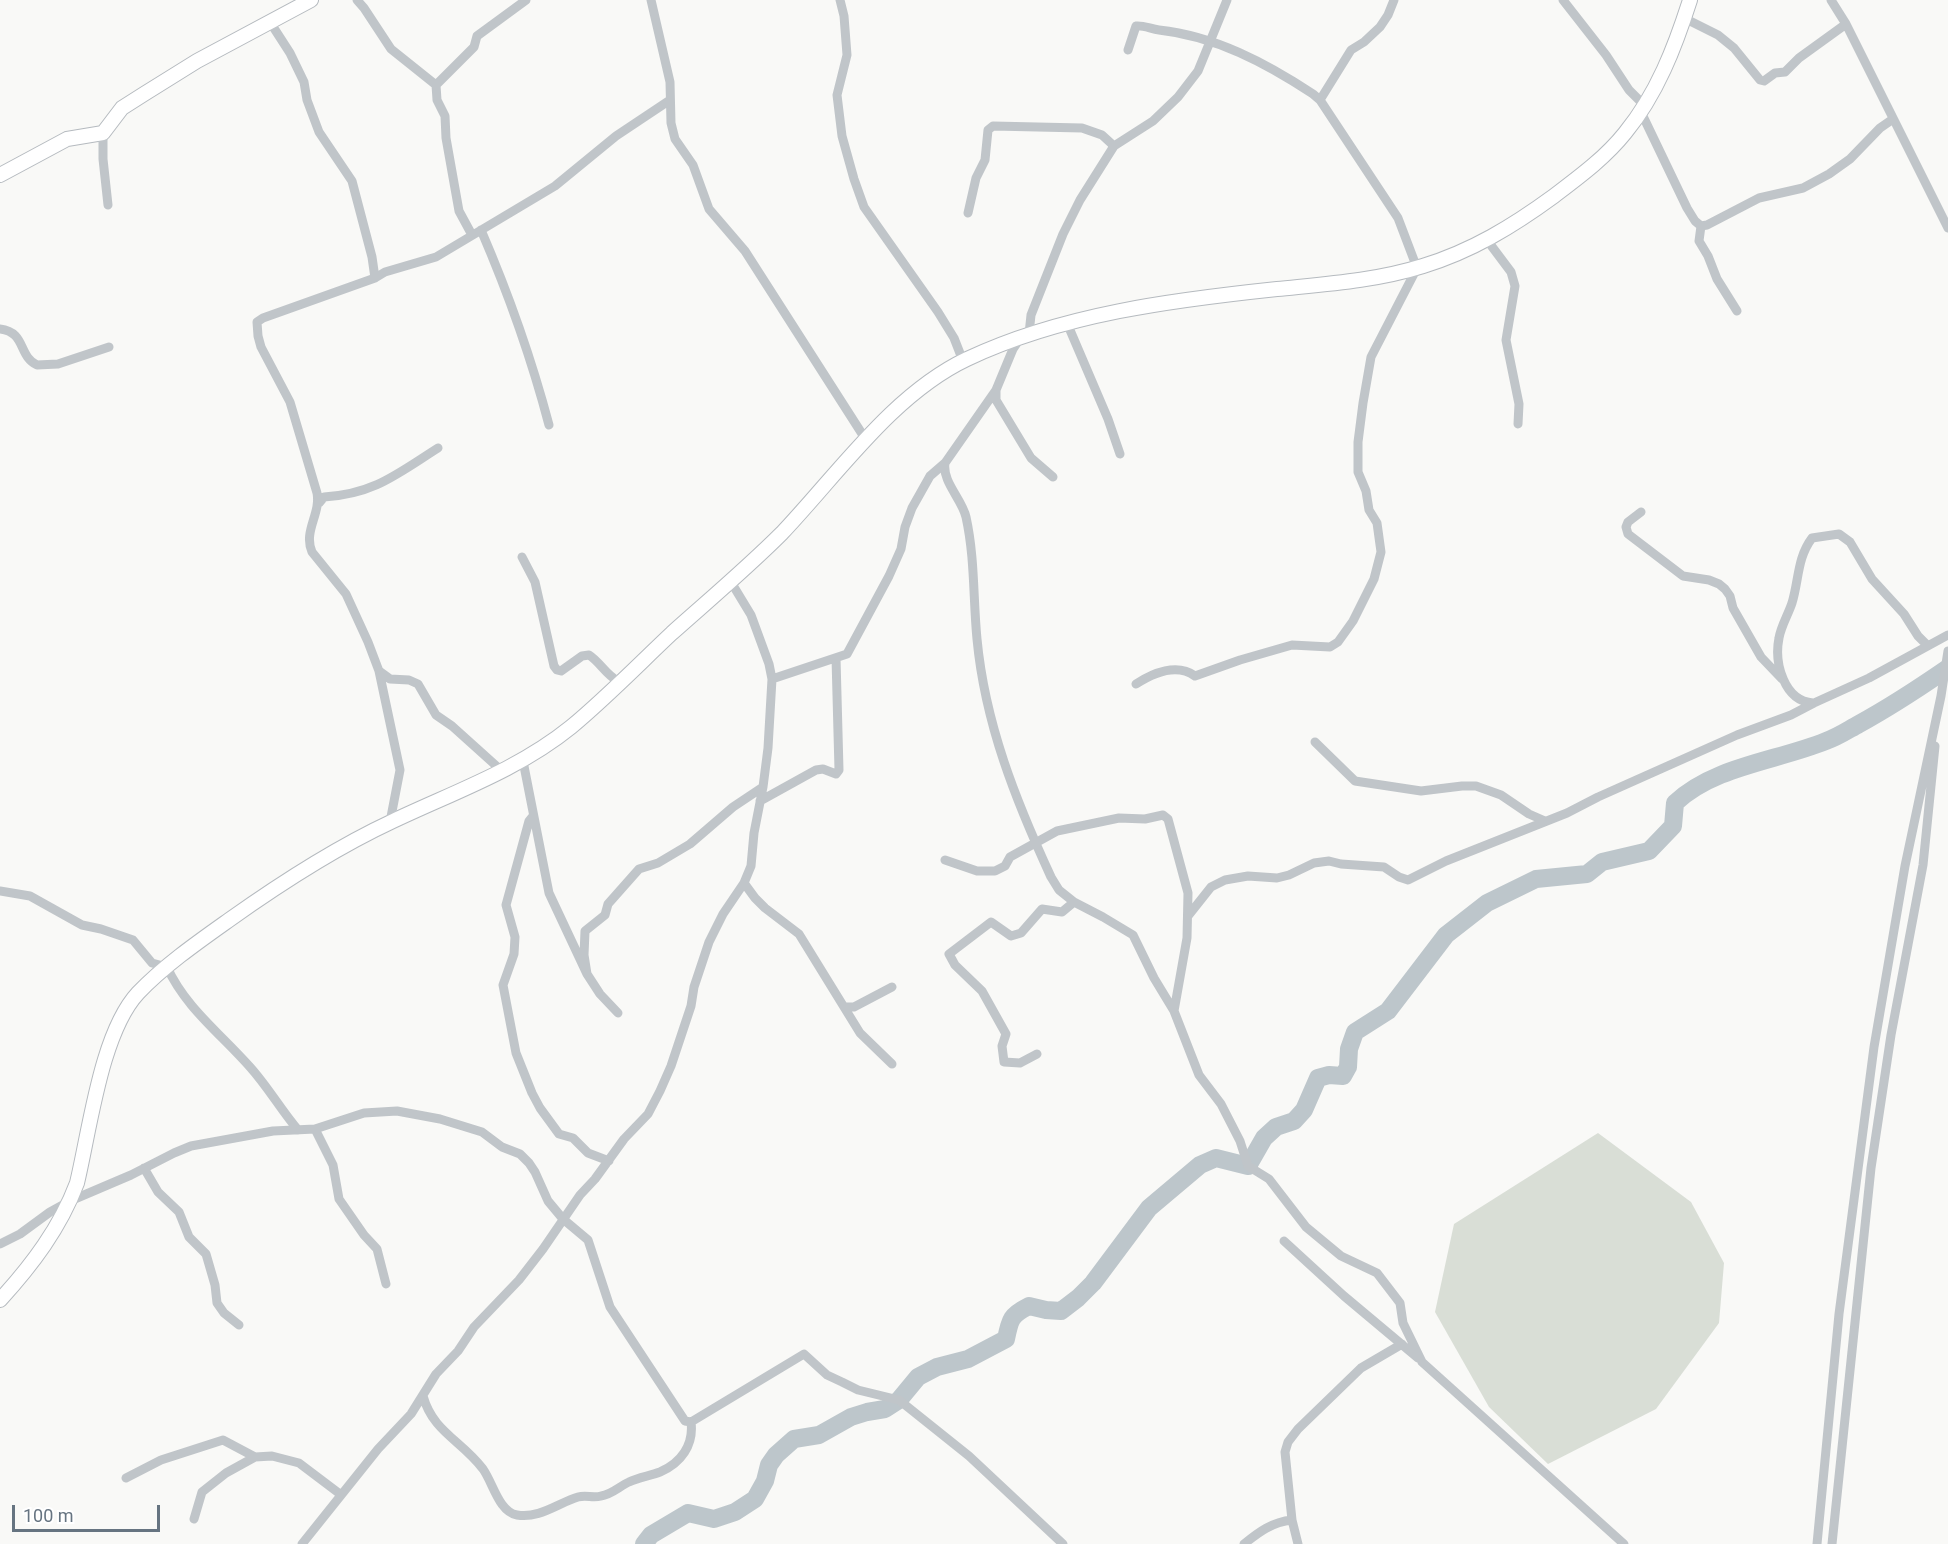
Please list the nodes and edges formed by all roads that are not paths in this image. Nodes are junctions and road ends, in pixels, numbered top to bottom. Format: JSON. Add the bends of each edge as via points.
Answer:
{"nodes":[{"id":1,"x":311,"y":0,"type":"edge"},
{"id":2,"x":357,"y":0,"type":"edge"},
{"id":3,"x":526,"y":0,"type":"edge"},
{"id":4,"x":651,"y":0,"type":"edge"},
{"id":5,"x":840,"y":0,"type":"edge"},
{"id":6,"x":1227,"y":0,"type":"edge"},
{"id":7,"x":1394,"y":0,"type":"edge"},
{"id":8,"x":1563,"y":0,"type":"edge"},
{"id":9,"x":1690,"y":0,"type":"edge"},
{"id":10,"x":1831,"y":0,"type":"edge"},
{"id":11,"x":1684,"y":18,"type":"junction"},
{"id":12,"x":270,"y":22,"type":"junction"},
{"id":13,"x":1846,"y":24,"type":"junction"},
{"id":14,"x":1211,"y":41,"type":"junction"},
{"id":15,"x":1128,"y":50,"type":"dead end"},
{"id":16,"x":436,"y":85,"type":"junction"},
{"id":17,"x":670,"y":100,"type":"junction"},
{"id":18,"x":1320,"y":100,"type":"junction"},
{"id":19,"x":1642,"y":108,"type":"junction"},
{"id":20,"x":1893,"y":119,"type":"junction"},
{"id":21,"x":103,"y":133,"type":"junction"},
{"id":22,"x":1114,"y":146,"type":"junction"},
{"id":23,"x":0,"y":175,"type":"edge"},
{"id":24,"x":108,"y":205,"type":"dead end"},
{"id":25,"x":968,"y":213,"type":"dead end"},
{"id":26,"x":1701,"y":226,"type":"junction"},
{"id":27,"x":1948,"y":228,"type":"edge"},
{"id":28,"x":477,"y":232,"type":"junction"},
{"id":29,"x":1487,"y":240,"type":"junction"},
{"id":30,"x":1417,"y":268,"type":"junction"},
{"id":31,"x":375,"y":278,"type":"junction"},
{"id":32,"x":1737,"y":311,"type":"dead end"},
{"id":33,"x":1067,"y":323,"type":"junction"},
{"id":34,"x":0,"y":329,"type":"edge"},
{"id":35,"x":1025,"y":335,"type":"junction"},
{"id":36,"x":109,"y":347,"type":"dead end"},
{"id":37,"x":963,"y":361,"type":"junction"},
{"id":38,"x":996,"y":390,"type":"junction"},
{"id":39,"x":1518,"y":424,"type":"dead end"},
{"id":40,"x":549,"y":426,"type":"dead end"},
{"id":41,"x":866,"y":440,"type":"junction"},
{"id":42,"x":438,"y":448,"type":"dead end"},
{"id":43,"x":1120,"y":454,"type":"dead end"},
{"id":44,"x":945,"y":463,"type":"junction"},
{"id":45,"x":1053,"y":477,"type":"dead end"},
{"id":46,"x":319,"y":503,"type":"junction"},
{"id":47,"x":1641,"y":512,"type":"dead end"},
{"id":48,"x":522,"y":557,"type":"dead end"},
{"id":49,"x":731,"y":582,"type":"junction"},
{"id":50,"x":1948,"y":635,"type":"edge"},
{"id":51,"x":1927,"y":645,"type":"junction"},
{"id":52,"x":1948,"y":651,"type":"edge"},
{"id":53,"x":836,"y":658,"type":"junction"},
{"id":54,"x":379,"y":671,"type":"junction"},
{"id":55,"x":772,"y":679,"type":"junction"},
{"id":56,"x":619,"y":682,"type":"junction"},
{"id":57,"x":1785,"y":683,"type":"junction"},
{"id":58,"x":1136,"y":684,"type":"dead end"},
{"id":59,"x":1941,"y":696,"type":"junction"},
{"id":60,"x":1814,"y":703,"type":"junction"},
{"id":61,"x":1315,"y":742,"type":"dead end"},
{"id":62,"x":523,"y":761,"type":"junction"},
{"id":63,"x":502,"y":771,"type":"junction"},
{"id":64,"x":763,"y":787,"type":"junction"},
{"id":65,"x":760,"y":801,"type":"junction"},
{"id":66,"x":533,"y":816,"type":"junction"},
{"id":67,"x":1545,"y":821,"type":"junction"},
{"id":68,"x":390,"y":822,"type":"junction"},
{"id":69,"x":1035,"y":842,"type":"junction"},
{"id":70,"x":945,"y":860,"type":"dead end"},
{"id":71,"x":744,"y":883,"type":"junction"},
{"id":72,"x":0,"y":891,"type":"edge"},
{"id":73,"x":1074,"y":902,"type":"junction"},
{"id":74,"x":1188,"y":916,"type":"junction"},
{"id":75,"x":167,"y":967,"type":"junction"},
{"id":76,"x":587,"y":974,"type":"junction"},
{"id":77,"x":892,"y":987,"type":"dead end"},
{"id":78,"x":845,"y":1007,"type":"junction"},
{"id":79,"x":1174,"y":1011,"type":"junction"},
{"id":80,"x":618,"y":1013,"type":"dead end"},
{"id":81,"x":1037,"y":1054,"type":"dead end"},
{"id":82,"x":892,"y":1064,"type":"dead end"},
{"id":83,"x":315,"y":1129,"type":"junction"},
{"id":84,"x":298,"y":1130,"type":"junction"},
{"id":85,"x":609,"y":1161,"type":"junction"},
{"id":86,"x":144,"y":1168,"type":"junction"},
{"id":87,"x":70,"y":1201,"type":"junction"},
{"id":88,"x":563,"y":1219,"type":"junction"},
{"id":89,"x":1284,"y":1241,"type":"dead end"},
{"id":90,"x":0,"y":1244,"type":"edge"},
{"id":91,"x":386,"y":1284,"type":"dead end"},
{"id":92,"x":0,"y":1300,"type":"edge"},
{"id":93,"x":239,"y":1325,"type":"dead end"},
{"id":94,"x":1402,"y":1344,"type":"junction"},
{"id":95,"x":1422,"y":1362,"type":"junction"},
{"id":96,"x":423,"y":1396,"type":"junction"},
{"id":97,"x":691,"y":1422,"type":"junction"},
{"id":98,"x":255,"y":1457,"type":"junction"},
{"id":99,"x":126,"y":1479,"type":"dead end"},
{"id":100,"x":339,"y":1494,"type":"junction"},
{"id":101,"x":194,"y":1519,"type":"dead end"},
{"id":102,"x":1292,"y":1520,"type":"junction"},
{"id":103,"x":302,"y":1544,"type":"edge"},
{"id":104,"x":1063,"y":1544,"type":"edge"},
{"id":105,"x":1244,"y":1544,"type":"edge"},
{"id":106,"x":1298,"y":1544,"type":"edge"},
{"id":107,"x":1624,"y":1544,"type":"edge"},
{"id":108,"x":1817,"y":1544,"type":"edge"},
{"id":109,"x":1832,"y":1544,"type":"edge"}],
"edges":[{"from":1,"to":12,"type":"street"},
{"from":2,"to":16,"type":"street","via":[[391,48]]},
{"from":3,"to":16,"type":"street","via":[[477,36],[474,47]]},
{"from":4,"to":17,"type":"street","via":[[670,82]]},
{"from":5,"to":37,"type":"street","via":[[847,55],[837,95],[842,136],[854,179],[864,207],[938,312]]},
{"from":6,"to":14,"type":"street"},
{"from":7,"to":18,"type":"street","via":[[1380,27],[1351,50]]},
{"from":8,"to":19,"type":"street"},
{"from":9,"to":11,"type":"street"},
{"from":10,"to":13,"type":"street"},
{"from":11,"to":13,"type":"street","via":[[1718,35],[1764,81],[1775,73],[1785,72]]},
{"from":11,"to":19,"type":"street","via":[[1663,74]]},
{"from":12,"to":21,"type":"street","via":[[197,61],[123,108]]},
{"from":12,"to":31,"type":"street","via":[[304,82],[319,132],[352,181]]},
{"from":13,"to":20,"type":"street"},
{"from":14,"to":15,"type":"street","via":[[1140,26],[1134,29]]},
{"from":14,"to":18,"type":"street","via":[[1259,60]]},
{"from":14,"to":22,"type":"street","via":[[1198,70],[1178,97],[1153,122]]},
{"from":16,"to":28,"type":"street","via":[[437,100],[445,116],[459,211]]},
{"from":17,"to":28,"type":"street","via":[[616,136],[555,186]]},
{"from":17,"to":41,"type":"street","via":[[675,139],[693,165],[709,208],[746,251]]},
{"from":18,"to":30,"type":"street","via":[[1398,218]]},
{"from":19,"to":26,"type":"street","via":[[1663,160]]},
{"from":19,"to":29,"type":"street","via":[[1600,160],[1546,202]]},
{"from":20,"to":26,"type":"street","via":[[1829,174],[1803,188],[1759,198]]},
{"from":20,"to":27,"type":"street"},
{"from":21,"to":23,"type":"street","via":[[66,139]]},
{"from":21,"to":24,"type":"street"},
{"from":22,"to":25,"type":"street","via":[[1102,135],[1082,128],[993,126],[988,130],[985,160],[976,178]]},
{"from":22,"to":35,"type":"street","via":[[1063,234]]},
{"from":26,"to":32,"type":"street","via":[[1699,241]]},
{"from":28,"to":31,"type":"street","via":[[435,257]]},
{"from":28,"to":40,"type":"street","via":[[510,299]]},
{"from":29,"to":30,"type":"street"},
{"from":29,"to":39,"type":"street","via":[[1511,272],[1515,286],[1506,340],[1517,395]]},
{"from":30,"to":33,"type":"street","via":[[1341,284],[1171,303]]},
{"from":30,"to":58,"type":"street","via":[[1371,357],[1358,442],[1358,472],[1377,523],[1381,552],[1374,579],[1353,621],[1330,647],[1293,645],[1195,676],[1174,669],[1149,675]]},
{"from":31,"to":46,"type":"street","via":[[257,322],[261,347],[295,417]]},
{"from":33,"to":35,"type":"street"},
{"from":33,"to":43,"type":"street"},
{"from":34,"to":36,"type":"street","via":[[13,332],[27,357],[37,365],[58,364]]},
{"from":35,"to":37,"type":"street"},
{"from":35,"to":38,"type":"street","via":[[1013,349]]},
{"from":37,"to":41,"type":"street","via":[[906,401]]},
{"from":38,"to":44,"type":"street"},
{"from":38,"to":45,"type":"street","via":[[996,399],[1031,458]]},
{"from":41,"to":49,"type":"street","via":[[814,500]]},
{"from":42,"to":46,"type":"street","via":[[375,487],[347,496],[324,497]]},
{"from":44,"to":53,"type":"street","via":[[930,476],[912,507],[901,549],[858,635],[847,654]]},
{"from":44,"to":69,"type":"street","via":[[944,470],[966,514],[977,640],[993,730]]},
{"from":46,"to":54,"type":"street","via":[[310,546],[349,601]]},
{"from":47,"to":57,"type":"street","via":[[1628,522],[1628,534],[1683,576],[1709,580],[1725,589],[1761,657]]},
{"from":48,"to":56,"type":"street","via":[[535,582],[557,670],[589,655]]},
{"from":49,"to":55,"type":"street","via":[[751,615]]},
{"from":49,"to":56,"type":"street"},
{"from":50,"to":51,"type":"street"},
{"from":51,"to":57,"type":"street","via":[[1872,579],[1850,542],[1839,534],[1812,538],[1803,550],[1792,603],[1779,637],[1777,654]]},
{"from":51,"to":60,"type":"street"},
{"from":52,"to":59,"type":"street"},
{"from":53,"to":55,"type":"street"},
{"from":53,"to":65,"type":"street","via":[[839,770],[836,774],[816,770]]},
{"from":54,"to":63,"type":"street","via":[[390,678],[418,684],[436,715]]},
{"from":54,"to":68,"type":"street","via":[[400,770]]},
{"from":55,"to":64,"type":"street"},
{"from":56,"to":62,"type":"street","via":[[573,725]]},
{"from":57,"to":60,"type":"street","via":[[1794,697]]},
{"from":59,"to":108,"type":"street","via":[[1911,834],[1874,1047],[1839,1314]]},
{"from":59,"to":109,"type":"street","via":[[1923,865],[1871,1168]]},
{"from":60,"to":67,"type":"street"},
{"from":61,"to":67,"type":"street","via":[[1355,781],[1421,791],[1476,786],[1501,795]]},
{"from":62,"to":63,"type":"street"},
{"from":62,"to":66,"type":"street"},
{"from":63,"to":68,"type":"street"},
{"from":64,"to":65,"type":"street"},
{"from":64,"to":76,"type":"street","via":[[690,844],[639,869],[608,904],[605,915],[585,931]]},
{"from":65,"to":71,"type":"street","via":[[751,866]]},
{"from":66,"to":76,"type":"street","via":[[549,893]]},
{"from":66,"to":85,"type":"street","via":[[506,905],[515,937],[514,954],[503,985],[516,1053],[532,1093],[559,1134],[573,1138],[588,1153]]},
{"from":67,"to":74,"type":"street","via":[[1408,880],[1384,867],[1329,861],[1314,862],[1277,878],[1248,876],[1226,880],[1211,887]]},
{"from":68,"to":75,"type":"street","via":[[273,889]]},
{"from":69,"to":70,"type":"street","via":[[995,871]]},
{"from":69,"to":73,"type":"street","via":[[1059,890]]},
{"from":69,"to":74,"type":"street","via":[[1057,831],[1119,818],[1163,815],[1168,819],[1185,878]]},
{"from":71,"to":78,"type":"street","via":[[765,908],[799,934]]},
{"from":71,"to":85,"type":"street","via":[[709,942],[671,1066],[652,1107]]},
{"from":72,"to":75,"type":"street","via":[[30,896],[82,925],[133,940],[152,963]]},
{"from":73,"to":79,"type":"street","via":[[1133,935]]},
{"from":73,"to":81,"type":"street","via":[[1062,912],[1042,909],[1021,933],[1011,936],[991,922],[949,954],[982,991],[1006,1034],[1002,1046],[1004,1062],[1020,1063]]},
{"from":74,"to":79,"type":"street"},
{"from":75,"to":84,"type":"street","via":[[174,984],[252,1068]]},
{"from":75,"to":87,"type":"street","via":[[130,1002],[114,1033]]},
{"from":76,"to":80,"type":"street"},
{"from":77,"to":78,"type":"street","via":[[854,1007]]},
{"from":78,"to":82,"type":"street","via":[[860,1033]]},
{"from":79,"to":95,"type":"street","via":[[1199,1075],[1221,1104],[1248,1166],[1269,1179],[1306,1227],[1341,1256],[1377,1273],[1400,1303],[1403,1323]]},
{"from":83,"to":84,"type":"street"},
{"from":83,"to":88,"type":"street","via":[[364,1113],[397,1111],[473,1128],[520,1154]]},
{"from":83,"to":91,"type":"street","via":[[333,1165],[339,1199],[377,1249]]},
{"from":84,"to":86,"type":"street","via":[[191,1146]]},
{"from":85,"to":88,"type":"street"},
{"from":86,"to":87,"type":"street"},
{"from":86,"to":93,"type":"street","via":[[158,1192],[179,1212],[189,1237],[206,1254],[217,1303]]},
{"from":87,"to":90,"type":"street"},
{"from":87,"to":92,"type":"street","via":[[27,1271]]},
{"from":88,"to":96,"type":"street","via":[[519,1280],[436,1374]]},
{"from":88,"to":97,"type":"street","via":[[588,1240],[610,1307],[685,1421]]},
{"from":89,"to":94,"type":"street"},
{"from":94,"to":95,"type":"street"},
{"from":94,"to":102,"type":"street","via":[[1360,1368],[1288,1442],[1285,1452]]},
{"from":95,"to":107,"type":"street"},
{"from":96,"to":97,"type":"street","via":[[439,1427],[483,1469],[503,1507],[515,1515],[532,1515],[580,1497],[603,1496],[630,1481],[673,1466],[686,1452],[692,1435]]},
{"from":96,"to":100,"type":"street"},
{"from":97,"to":104,"type":"street","via":[[804,1354],[827,1374],[858,1390],[899,1400],[969,1456]]},
{"from":98,"to":99,"type":"street","via":[[223,1440],[161,1460]]},
{"from":98,"to":100,"type":"street","via":[[299,1462]]},
{"from":98,"to":101,"type":"street","via":[[202,1492]]},
{"from":100,"to":103,"type":"street"},
{"from":102,"to":105,"type":"street","via":[[1269,1526]]},
{"from":102,"to":106,"type":"street"}]}
